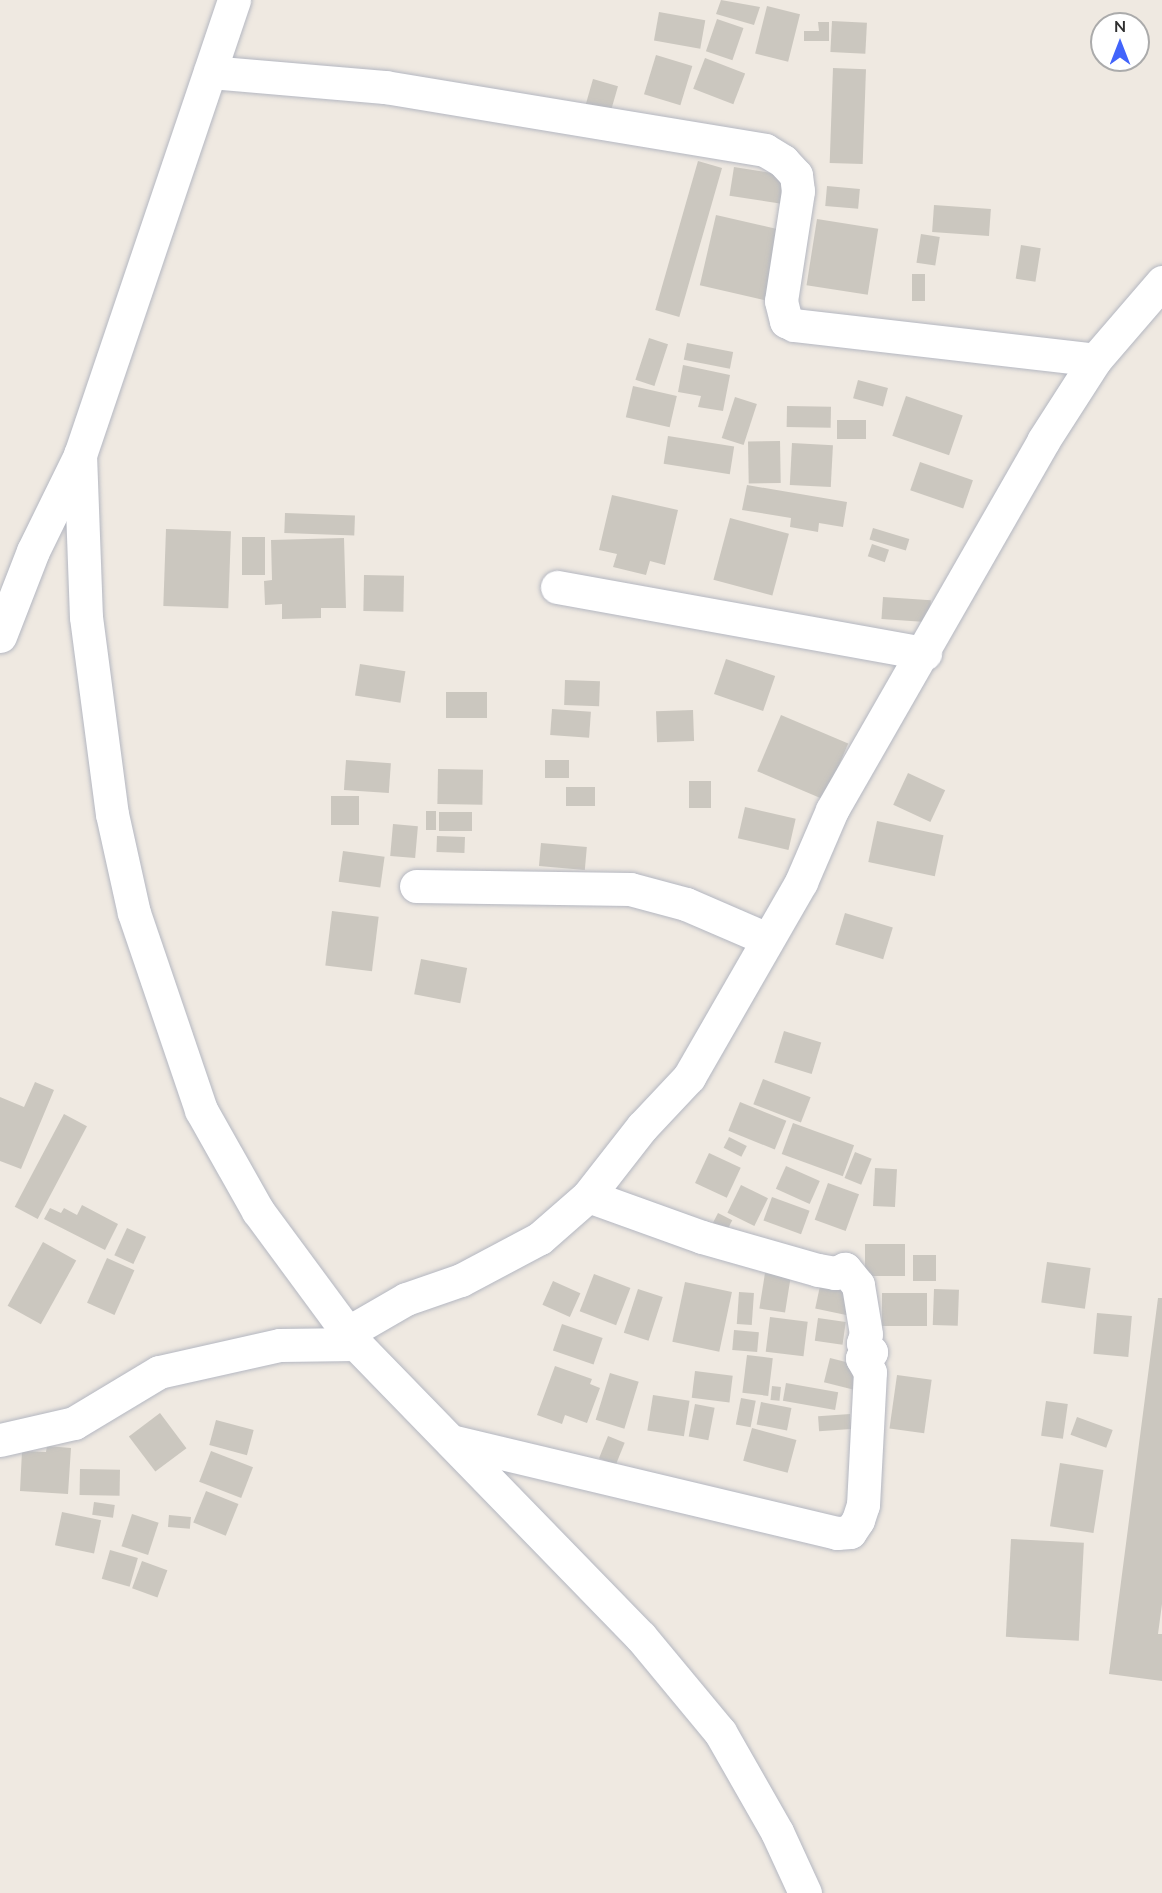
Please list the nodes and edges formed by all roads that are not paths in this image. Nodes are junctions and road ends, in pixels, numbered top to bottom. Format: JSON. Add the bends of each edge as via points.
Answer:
{"nodes":[{"id":1,"x":234,"y":0,"type":"edge"},
{"id":2,"x":210,"y":72,"type":"junction"},
{"id":3,"x":1162,"y":282,"type":"edge"},
{"id":4,"x":1095,"y":360,"type":"junction"},
{"id":5,"x":80,"y":454,"type":"junction"},
{"id":6,"x":557,"y":587,"type":"dead end"},
{"id":7,"x":0,"y":636,"type":"edge"},
{"id":8,"x":925,"y":652,"type":"junction"},
{"id":9,"x":416,"y":886,"type":"dead end"},
{"id":10,"x":767,"y":939,"type":"junction"},
{"id":11,"x":588,"y":1196,"type":"junction"},
{"id":12,"x":352,"y":1338,"type":"junction"},
{"id":13,"x":0,"y":1440,"type":"edge"},
{"id":14,"x":451,"y":1441,"type":"junction"},
{"id":15,"x":805,"y":1893,"type":"edge"}],
"edges":[{"from":1,"to":2,"type":"street"},
{"from":2,"to":4,"type":"street","via":[[385,87],[765,150],[796,175],[798,191],[781,301],[786,321]]},
{"from":2,"to":5,"type":"street"},
{"from":3,"to":4,"type":"street"},
{"from":4,"to":8,"type":"street","via":[[1043,441]]},
{"from":5,"to":7,"type":"street","via":[[33,551]]},
{"from":5,"to":12,"type":"street","via":[[86,617],[112,814],[134,913],[201,1110],[258,1211]]},
{"from":6,"to":8,"type":"street"},
{"from":8,"to":10,"type":"street","via":[[832,810],[801,882]]},
{"from":9,"to":10,"type":"street","via":[[630,889],[686,904]]},
{"from":10,"to":11,"type":"street","via":[[689,1077],[642,1127]]},
{"from":11,"to":12,"type":"street","via":[[540,1238],[461,1280],[406,1299]]},
{"from":11,"to":14,"type":"street","via":[[702,1237],[818,1270],[835,1273],[845,1269],[858,1285],[866,1334],[863,1343],[871,1352],[862,1358],[870,1372],[863,1505],[858,1520],[850,1532],[837,1533]]},
{"from":12,"to":13,"type":"street","via":[[280,1345],[159,1372],[74,1423]]},
{"from":12,"to":14,"type":"street"},
{"from":14,"to":15,"type":"street","via":[[641,1637],[720,1732],[777,1832]]}]}
